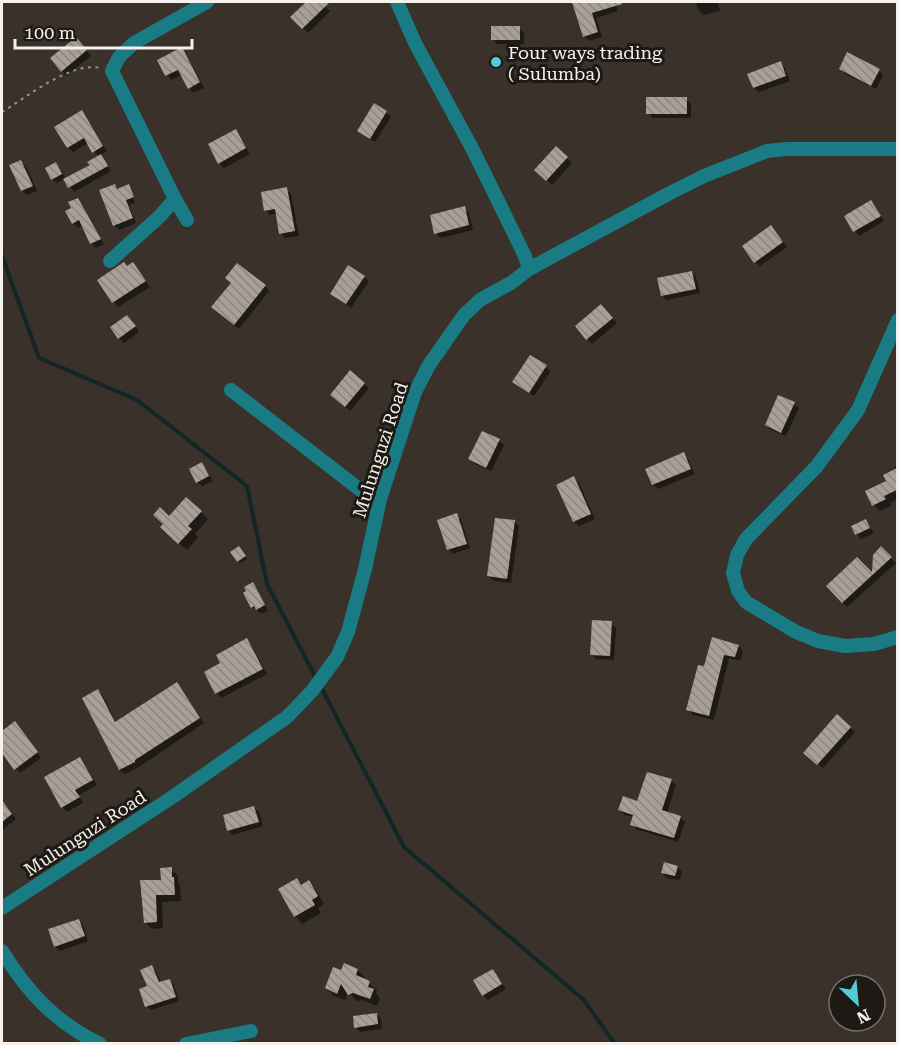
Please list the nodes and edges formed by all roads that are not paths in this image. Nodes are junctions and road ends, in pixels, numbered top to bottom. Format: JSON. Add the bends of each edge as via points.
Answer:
{"nodes":[{"id":1,"x":207,"y":2,"type":"edge"},
{"id":2,"x":397,"y":2,"type":"edge"},
{"id":3,"x":897,"y":148,"type":"edge"},
{"id":4,"x":175,"y":199,"type":"junction"},
{"id":5,"x":187,"y":220,"type":"dead end"},
{"id":6,"x":110,"y":261,"type":"dead end"},
{"id":7,"x":529,"y":269,"type":"junction"},
{"id":8,"x":897,"y":320,"type":"edge"},
{"id":9,"x":231,"y":390,"type":"dead end"},
{"id":10,"x":380,"y":499,"type":"junction"},
{"id":11,"x":897,"y":637,"type":"edge"},
{"id":12,"x":2,"y":908,"type":"edge"},
{"id":13,"x":2,"y":951,"type":"edge"},
{"id":14,"x":252,"y":1031,"type":"dead end"},
{"id":15,"x":100,"y":1044,"type":"edge"},
{"id":16,"x":186,"y":1044,"type":"edge"}],
"edges":[{"from":1,"to":4,"type":"street","via":[[135,43],[119,57],[112,71]]},
{"from":2,"to":7,"type":"street"},
{"from":3,"to":7,"type":"street","name":"Mulunguzi Road","via":[[767,152],[704,176]]},
{"from":4,"to":5,"type":"street"},
{"from":4,"to":6,"type":"street"},
{"from":7,"to":10,"type":"street","name":"Mulunguzi Road","via":[[480,300],[464,315],[429,364],[404,421]]},
{"from":8,"to":11,"type":"street","via":[[858,410],[817,466],[746,539],[733,573],[746,602],[818,641],[844,646],[874,644]]},
{"from":9,"to":10,"type":"street","via":[[363,492]]},
{"from":10,"to":12,"type":"street","name":"Mulunguzi Road","via":[[348,632],[337,657],[312,692],[287,717],[171,798]]},
{"from":13,"to":15,"type":"street","via":[[16,974],[51,1013]]},
{"from":14,"to":16,"type":"street"}]}
